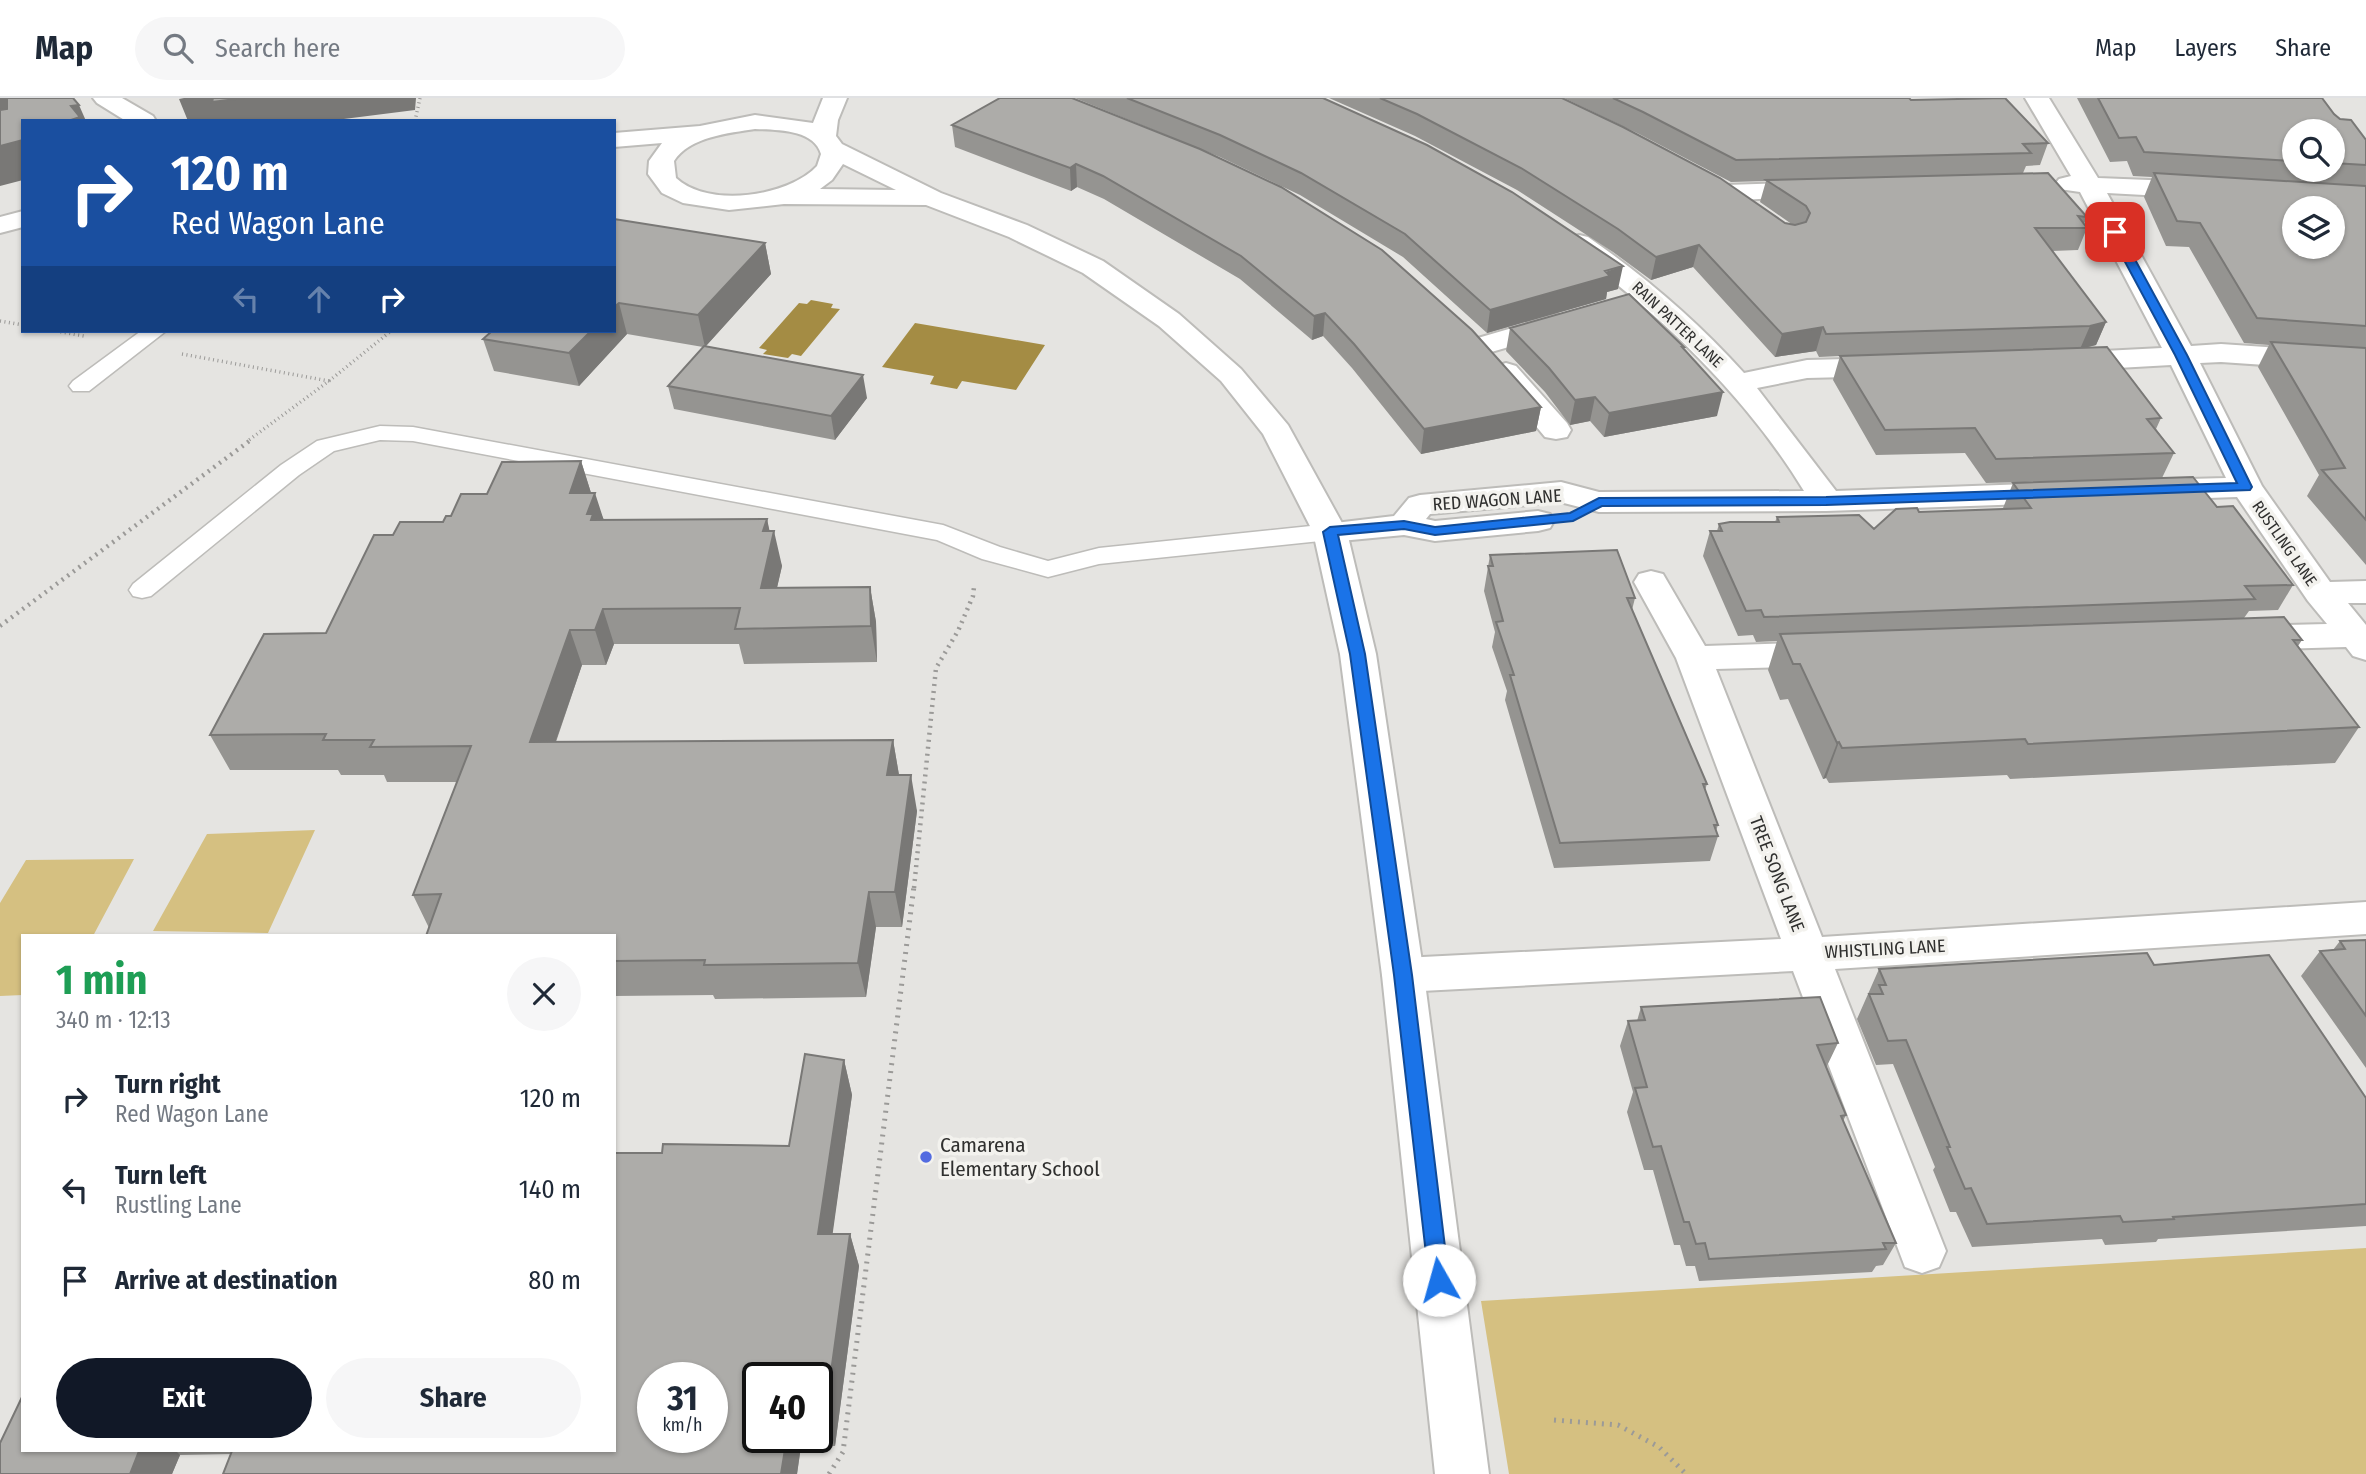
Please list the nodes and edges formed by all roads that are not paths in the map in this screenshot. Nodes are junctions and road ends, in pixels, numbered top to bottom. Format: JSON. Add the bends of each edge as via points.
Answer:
{"nodes":[{"id":1,"x":105,"y":98,"type":"edge"},
{"id":2,"x":160,"y":98,"type":"edge"},
{"id":3,"x":776,"y":98,"type":"edge"},
{"id":4,"x":835,"y":98,"type":"edge"},
{"id":5,"x":2037,"y":98,"type":"edge"},
{"id":6,"x":142,"y":119,"type":"edge"},
{"id":7,"x":147,"y":119,"type":"edge"},
{"id":8,"x":726,"y":126,"type":"junction"},
{"id":9,"x":700,"y":133,"type":"junction"},
{"id":10,"x":616,"y":140,"type":"edge"},
{"id":11,"x":828,"y":144,"type":"junction"},
{"id":12,"x":626,"y":165,"type":"edge"},
{"id":13,"x":663,"y":180,"type":"junction"},
{"id":14,"x":1701,"y":180,"type":"edge"},
{"id":15,"x":2088,"y":183,"type":"junction"},
{"id":16,"x":2046,"y":184,"type":"edge"},
{"id":17,"x":1837,"y":190,"type":"edge"},
{"id":18,"x":2227,"y":192,"type":"edge"},
{"id":19,"x":1725,"y":193,"type":"junction"},
{"id":20,"x":780,"y":197,"type":"junction"},
{"id":21,"x":932,"y":198,"type":"junction"},
{"id":22,"x":1757,"y":215,"type":"edge"},
{"id":23,"x":21,"y":220,"type":"edge"},
{"id":24,"x":0,"y":225,"type":"edge"},
{"id":25,"x":1556,"y":228,"type":"edge"},
{"id":26,"x":1587,"y":316,"type":"edge"},
{"id":27,"x":152,"y":333,"type":"edge"},
{"id":28,"x":2181,"y":355,"type":"junction"},
{"id":29,"x":2036,"y":363,"type":"edge"},
{"id":30,"x":2366,"y":363,"type":"edge"},
{"id":31,"x":1915,"y":366,"type":"edge"},
{"id":32,"x":1739,"y":383,"type":"junction"},
{"id":33,"x":81,"y":386,"type":"dead end"},
{"id":34,"x":1556,"y":430,"type":"dead end"},
{"id":35,"x":2246,"y":487,"type":"junction"},
{"id":36,"x":1826,"y":501,"type":"junction"},
{"id":37,"x":1330,"y":532,"type":"junction"},
{"id":38,"x":1651,"y":582,"type":"dead end"},
{"id":39,"x":142,"y":590,"type":"dead end"},
{"id":40,"x":2366,"y":592,"type":"edge"},
{"id":41,"x":2320,"y":593,"type":"junction"},
{"id":42,"x":2215,"y":640,"type":"edge"},
{"id":43,"x":2360,"y":641,"type":"edge"},
{"id":44,"x":1851,"y":653,"type":"edge"},
{"id":45,"x":1695,"y":658,"type":"junction"},
{"id":46,"x":2366,"y":918,"type":"edge"},
{"id":47,"x":1808,"y":954,"type":"junction"},
{"id":48,"x":1403,"y":975,"type":"junction"},
{"id":49,"x":1922,"y":1251,"type":"dead end"},
{"id":50,"x":1462,"y":1474,"type":"edge"}],
"edges":[{"from":1,"to":6,"type":"street"},
{"from":2,"to":7,"type":"street"},
{"from":3,"to":8,"type":"street"},
{"from":4,"to":11,"type":"street","via":[[826,120]]},
{"from":5,"to":15,"type":"street","name":"RUSTLING LANE"},
{"from":8,"to":9,"type":"street"},
{"from":8,"to":11,"type":"street","via":[[782,124],[806,129]]},
{"from":9,"to":10,"type":"street"},
{"from":9,"to":13,"type":"street","via":[[665,155],[659,168]]},
{"from":11,"to":20,"type":"street","via":[[832,163],[823,176]]},
{"from":11,"to":21,"type":"street"},
{"from":12,"to":13,"type":"street"},
{"from":13,"to":20,"type":"street","via":[[676,191],[709,201]]},
{"from":14,"to":19,"type":"street"},
{"from":15,"to":16,"type":"street"},
{"from":15,"to":18,"type":"street"},
{"from":15,"to":28,"type":"street","name":"RUSTLING LANE"},
{"from":17,"to":19,"type":"street"},
{"from":19,"to":22,"type":"street"},
{"from":20,"to":21,"type":"street"},
{"from":21,"to":37,"type":"street","via":[[1018,231],[1093,267],[1186,333],[1231,375],[1278,432]]},
{"from":23,"to":24,"type":"street"},
{"from":25,"to":32,"type":"street","name":"RAIN PATTER LANE"},
{"from":26,"to":34,"type":"street","via":[[1471,337]]},
{"from":27,"to":33,"type":"lane"},
{"from":28,"to":29,"type":"street"},
{"from":28,"to":30,"type":"street"},
{"from":28,"to":35,"type":"street","name":"RUSTLING LANE"},
{"from":31,"to":32,"type":"street","via":[[1807,369]]},
{"from":32,"to":36,"type":"street","name":"RAIN PATTER LANE","via":[[1810,471]]},
{"from":35,"to":36,"type":"street","name":"RED WAGON LANE"},
{"from":35,"to":41,"type":"street","name":"RUSTLING LANE"},
{"from":36,"to":37,"type":"street","name":"RED WAGON LANE","via":[[1599,502],[1573,517],[1435,531],[1404,525]]},
{"from":37,"to":39,"type":"lane","via":[[1099,556],[1048,569],[991,554],[943,533],[413,433],[380,433],[326,446]]},
{"from":37,"to":48,"type":"street","via":[[1358,654]]},
{"from":38,"to":45,"type":"street","name":"TREE SONG LANE"},
{"from":40,"to":41,"type":"street"},
{"from":41,"to":43,"type":"street","name":"RUSTLING LANE"},
{"from":42,"to":43,"type":"street"},
{"from":44,"to":45,"type":"street"},
{"from":45,"to":47,"type":"street","name":"TREE SONG LANE"},
{"from":46,"to":47,"type":"street","name":"WHISTLING LANE","via":[[2254,945]]},
{"from":47,"to":48,"type":"street","name":"WHISTLING LANE"},
{"from":47,"to":49,"type":"street","name":"TREE SONG LANE"},
{"from":48,"to":50,"type":"street"}]}
